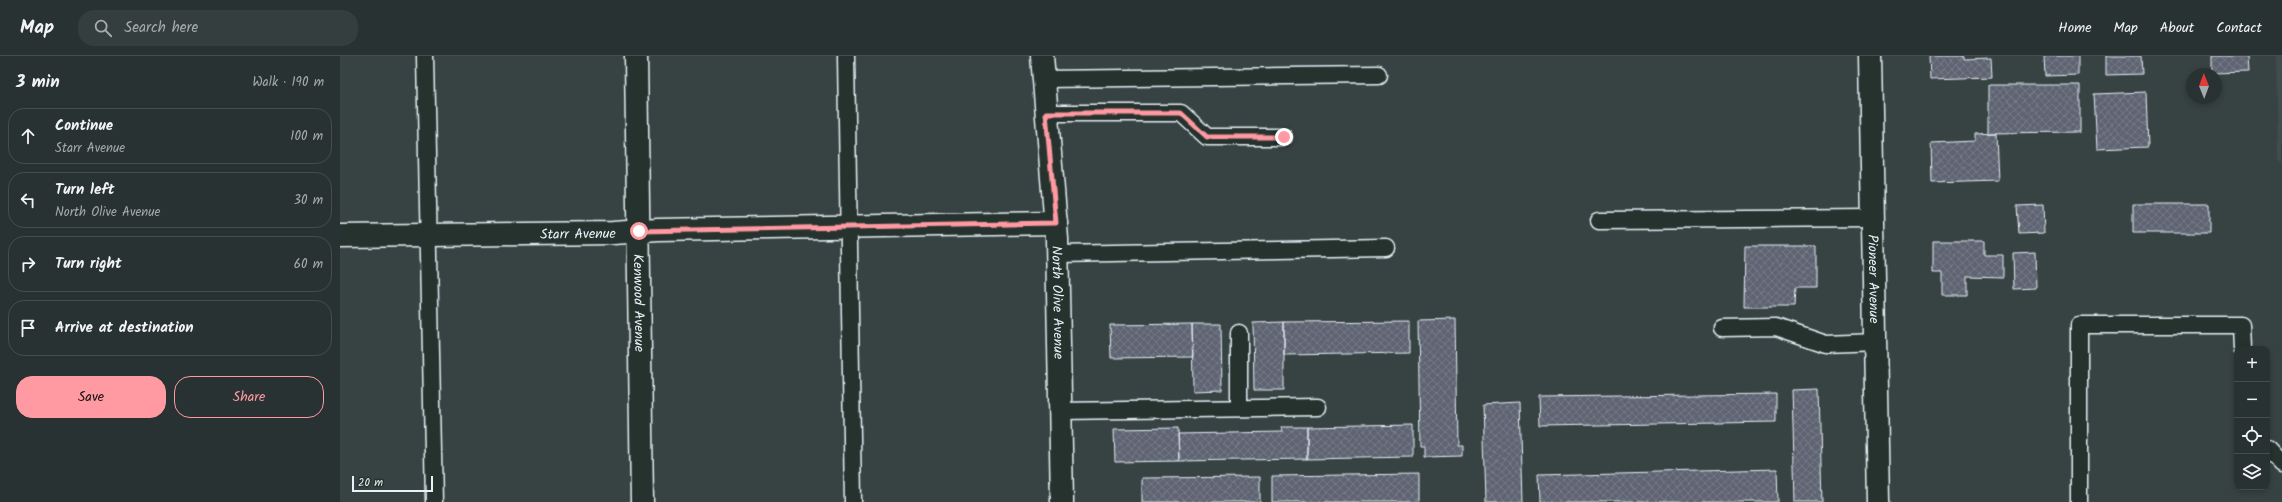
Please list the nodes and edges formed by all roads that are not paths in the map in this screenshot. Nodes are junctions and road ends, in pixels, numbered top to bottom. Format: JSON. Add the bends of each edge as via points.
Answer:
{"nodes":[{"id":1,"x":425,"y":56,"type":"edge"},
{"id":2,"x":636,"y":56,"type":"edge"},
{"id":3,"x":846,"y":56,"type":"edge"},
{"id":4,"x":1042,"y":56,"type":"edge"},
{"id":5,"x":1870,"y":56,"type":"edge"},
{"id":6,"x":1379,"y":75,"type":"dead end"},
{"id":7,"x":1043,"y":79,"type":"junction"},
{"id":8,"x":1046,"y":113,"type":"junction"},
{"id":9,"x":1284,"y":137,"type":"dead end"},
{"id":10,"x":1874,"y":218,"type":"junction"},
{"id":11,"x":1599,"y":220,"type":"dead end"},
{"id":12,"x":1056,"y":223,"type":"junction"},
{"id":13,"x":849,"y":226,"type":"junction"},
{"id":14,"x":639,"y":231,"type":"junction"},
{"id":15,"x":427,"y":235,"type":"junction"},
{"id":16,"x":340,"y":236,"type":"edge"},
{"id":17,"x":1386,"y":248,"type":"dead end"},
{"id":18,"x":1058,"y":254,"type":"junction"},
{"id":19,"x":1722,"y":328,"type":"dead end"},
{"id":20,"x":1239,"y":333,"type":"dead end"},
{"id":21,"x":1876,"y":342,"type":"junction"},
{"id":22,"x":2242,"y":346,"type":"edge"},
{"id":23,"x":1318,"y":406,"type":"dead end"},
{"id":24,"x":1239,"y":408,"type":"junction"},
{"id":25,"x":1061,"y":412,"type":"junction"},
{"id":26,"x":2270,"y":452,"type":"edge"},
{"id":27,"x":2282,"y":465,"type":"edge"},
{"id":28,"x":434,"y":502,"type":"edge"},
{"id":29,"x":642,"y":502,"type":"edge"},
{"id":30,"x":853,"y":502,"type":"edge"},
{"id":31,"x":1062,"y":502,"type":"edge"},
{"id":32,"x":1878,"y":502,"type":"edge"},
{"id":33,"x":2079,"y":502,"type":"edge"}],
"edges":[{"from":1,"to":15,"type":"lane"},
{"from":2,"to":14,"type":"street","name":"Kenwood Avenue"},
{"from":3,"to":13,"type":"lane"},
{"from":4,"to":7,"type":"street","name":"North Olive Avenue"},
{"from":5,"to":10,"type":"street","name":"Pioneer Avenue"},
{"from":6,"to":7,"type":"lane"},
{"from":7,"to":8,"type":"street","name":"North Olive Avenue"},
{"from":8,"to":9,"type":"lane","via":[[1181,113],[1207,137]]},
{"from":8,"to":12,"type":"street","name":"North Olive Avenue"},
{"from":10,"to":11,"type":"lane"},
{"from":10,"to":21,"type":"street","name":"Pioneer Avenue"},
{"from":12,"to":13,"type":"street","name":"Starr Avenue"},
{"from":12,"to":18,"type":"street","name":"North Olive Avenue"},
{"from":13,"to":14,"type":"street","name":"Starr Avenue"},
{"from":13,"to":30,"type":"lane"},
{"from":14,"to":15,"type":"street","name":"Starr Avenue"},
{"from":14,"to":29,"type":"street","name":"Kenwood Avenue"},
{"from":15,"to":16,"type":"street","name":"Starr Avenue"},
{"from":15,"to":28,"type":"lane"},
{"from":17,"to":18,"type":"lane"},
{"from":18,"to":25,"type":"street","name":"North Olive Avenue"},
{"from":19,"to":21,"type":"lane","via":[[1776,327],[1826,344]]},
{"from":20,"to":24,"type":"lane"},
{"from":21,"to":32,"type":"street","name":"Pioneer Avenue"},
{"from":22,"to":33,"type":"lane","via":[[2241,325],[2079,325]]},
{"from":23,"to":24,"type":"lane"},
{"from":24,"to":25,"type":"lane"},
{"from":25,"to":31,"type":"street","name":"North Olive Avenue"},
{"from":26,"to":27,"type":"lane"}]}
